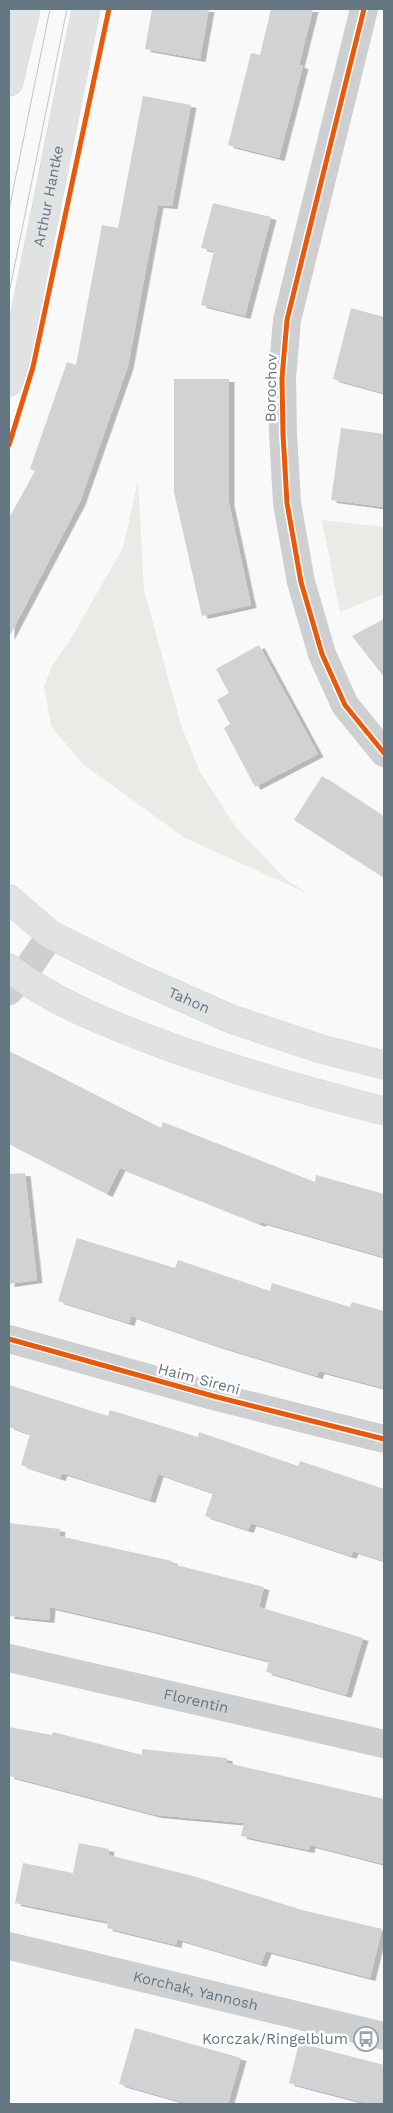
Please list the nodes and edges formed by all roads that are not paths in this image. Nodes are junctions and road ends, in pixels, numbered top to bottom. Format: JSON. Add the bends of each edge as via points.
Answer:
{"nodes":[{"id":1,"x":26,"y":9,"type":"edge"},
{"id":2,"x":86,"y":9,"type":"edge"},
{"id":3,"x":364,"y":9,"type":"edge"},
{"id":4,"x":9,"y":82,"type":"edge"},
{"id":5,"x":9,"y":382,"type":"edge"},
{"id":6,"x":384,"y":753,"type":"edge"},
{"id":7,"x":9,"y":899,"type":"edge"},
{"id":8,"x":51,"y":935,"type":"junction"},
{"id":9,"x":13,"y":979,"type":"edge"},
{"id":10,"x":384,"y":1065,"type":"edge"},
{"id":11,"x":384,"y":1112,"type":"edge"},
{"id":12,"x":9,"y":1339,"type":"edge"},
{"id":13,"x":384,"y":1438,"type":"edge"},
{"id":14,"x":9,"y":1658,"type":"edge"},
{"id":15,"x":384,"y":1744,"type":"edge"},
{"id":16,"x":9,"y":1946,"type":"edge"},
{"id":17,"x":384,"y":2036,"type":"edge"}],
"edges":[{"from":1,"to":4,"type":"main road"},
{"from":2,"to":5,"type":"main road","name":"Arthur Hantke"},
{"from":3,"to":6,"type":"street","name":"Borochov","via":[[286,320],[283,434],[287,503],[301,582],[322,654],[345,705]]},
{"from":7,"to":8,"type":"main road","name":"Tahon"},
{"from":8,"to":9,"type":"street"},
{"from":8,"to":10,"type":"main road","name":"Tahon","via":[[230,1019],[321,1049]]},
{"from":9,"to":11,"type":"main road","via":[[108,1024],[210,1062]]},
{"from":12,"to":13,"type":"street","name":"Haim Sireni","via":[[203,1393]]},
{"from":14,"to":15,"type":"street","name":"Florentin"},
{"from":16,"to":17,"type":"street","name":"Korchak, Yannosh"}]}
